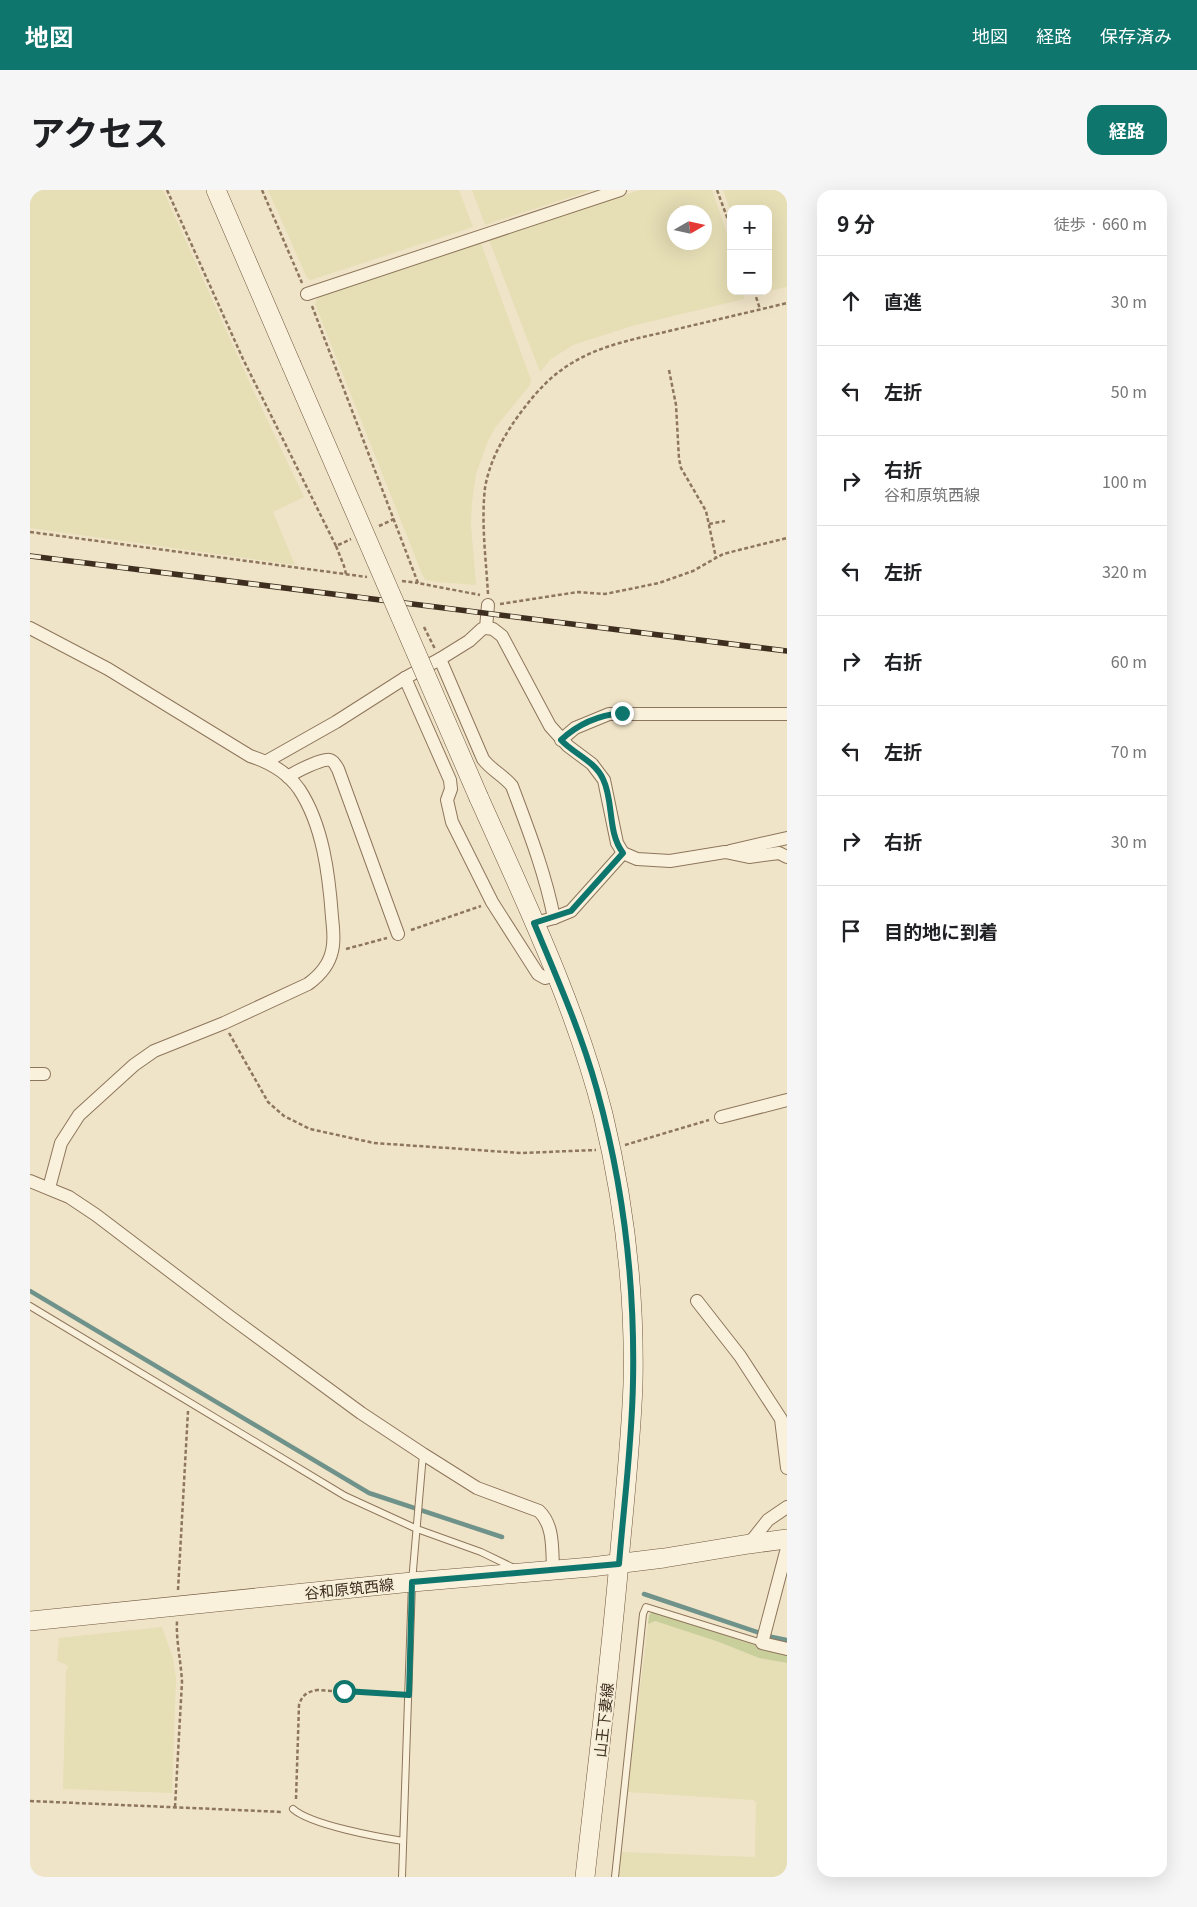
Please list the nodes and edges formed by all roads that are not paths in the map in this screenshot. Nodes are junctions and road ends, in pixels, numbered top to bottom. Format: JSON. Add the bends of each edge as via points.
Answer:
{"nodes":[{"id":1,"x":216,"y":190,"type":"edge"},
{"id":2,"x":620,"y":190,"type":"edge"},
{"id":3,"x":307,"y":294,"type":"road end"},
{"id":4,"x":488,"y":605,"type":"road end"},
{"id":5,"x":30,"y":628,"type":"edge"},
{"id":6,"x":486,"y":628,"type":"junction"},
{"id":7,"x":440,"y":659,"type":"junction"},
{"id":8,"x":405,"y":678,"type":"junction"},
{"id":9,"x":787,"y":714,"type":"edge"},
{"id":10,"x":561,"y":740,"type":"junction"},
{"id":11,"x":266,"y":761,"type":"junction"},
{"id":12,"x":288,"y":777,"type":"junction"},
{"id":13,"x":787,"y":840,"type":"edge"},
{"id":14,"x":725,"y":852,"type":"junction"},
{"id":15,"x":623,"y":853,"type":"junction"},
{"id":16,"x":787,"y":857,"type":"edge"},
{"id":17,"x":554,"y":918,"type":"junction"},
{"id":18,"x":534,"y":923,"type":"junction"},
{"id":19,"x":398,"y":934,"type":"road end"},
{"id":20,"x":556,"y":975,"type":"junction"},
{"id":21,"x":30,"y":1074,"type":"edge"},
{"id":22,"x":44,"y":1074,"type":"dead end"},
{"id":23,"x":787,"y":1100,"type":"edge"},
{"id":24,"x":721,"y":1117,"type":"road end"},
{"id":25,"x":30,"y":1181,"type":"edge"},
{"id":26,"x":48,"y":1188,"type":"junction"},
{"id":27,"x":697,"y":1301,"type":"dead end"},
{"id":28,"x":30,"y":1306,"type":"edge"},
{"id":29,"x":423,"y":1454,"type":"junction"},
{"id":30,"x":787,"y":1468,"type":"edge"},
{"id":31,"x":787,"y":1506,"type":"edge"},
{"id":32,"x":417,"y":1529,"type":"junction"},
{"id":33,"x":787,"y":1539,"type":"edge"},
{"id":34,"x":750,"y":1544,"type":"junction"},
{"id":35,"x":787,"y":1548,"type":"edge"},
{"id":36,"x":619,"y":1564,"type":"junction"},
{"id":37,"x":553,"y":1569,"type":"junction"},
{"id":38,"x":522,"y":1572,"type":"junction"},
{"id":39,"x":412,"y":1582,"type":"junction"},
{"id":40,"x":30,"y":1621,"type":"edge"},
{"id":41,"x":762,"y":1643,"type":"junction"},
{"id":42,"x":787,"y":1649,"type":"edge"},
{"id":43,"x":293,"y":1809,"type":"road end"},
{"id":44,"x":404,"y":1841,"type":"junction"},
{"id":45,"x":402,"y":1877,"type":"edge"},
{"id":46,"x":585,"y":1877,"type":"edge"},
{"id":47,"x":615,"y":1877,"type":"edge"}],
"edges":[{"from":1,"to":18,"type":"street","name":"山王下妻線","bridge":true},
{"from":2,"to":3,"type":"street"},
{"from":4,"to":6,"type":"street"},
{"from":5,"to":11,"type":"street","via":[[108,669],[250,756]]},
{"from":6,"to":7,"type":"street"},
{"from":6,"to":10,"type":"street","via":[[502,636],[550,726]]},
{"from":7,"to":8,"type":"street"},
{"from":7,"to":17,"type":"street","via":[[483,759],[512,786],[535,845]]},
{"from":8,"to":11,"type":"street"},
{"from":8,"to":20,"type":"street","via":[[450,780],[447,800],[452,822],[492,902],[538,974],[545,978]]},
{"from":9,"to":10,"type":"street","via":[[610,714],[575,728]]},
{"from":10,"to":15,"type":"street","via":[[592,764],[604,780],[617,843]]},
{"from":11,"to":12,"type":"street"},
{"from":12,"to":19,"type":"street","via":[[303,768],[328,760],[334,762]]},
{"from":12,"to":26,"type":"street","via":[[308,805],[322,850],[333,935],[332,951],[324,969],[308,984],[154,1051],[134,1065],[79,1115],[62,1143]]},
{"from":13,"to":14,"type":"street"},
{"from":14,"to":15,"type":"street","via":[[670,861],[637,859]]},
{"from":14,"to":16,"type":"street","via":[[749,858],[779,853]]},
{"from":15,"to":17,"type":"street","via":[[571,911]]},
{"from":17,"to":18,"type":"street"},
{"from":18,"to":20,"type":"street","name":"山王下妻線"},
{"from":20,"to":36,"type":"street","name":"山王下妻線","via":[[596,1090],[621,1208],[632,1318],[633,1382]]},
{"from":21,"to":22,"type":"street"},
{"from":23,"to":24,"type":"street"},
{"from":25,"to":26,"type":"street"},
{"from":26,"to":29,"type":"street","via":[[96,1215],[361,1413]]},
{"from":27,"to":30,"type":"street","via":[[740,1356],[781,1418]]},
{"from":28,"to":32,"type":"lane","via":[[345,1496]]},
{"from":29,"to":32,"type":"lane"},
{"from":29,"to":37,"type":"street","via":[[477,1488],[538,1511],[546,1518]]},
{"from":31,"to":34,"type":"street","via":[[768,1520]]},
{"from":32,"to":38,"type":"lane","via":[[481,1552]]},
{"from":32,"to":39,"type":"lane"},
{"from":33,"to":34,"type":"street","name":"谷和原筑西線"},
{"from":34,"to":36,"type":"street","name":"谷和原筑西線"},
{"from":35,"to":41,"type":"street"},
{"from":36,"to":37,"type":"street","name":"谷和原筑西線"},
{"from":36,"to":46,"type":"street","name":"山王下妻線"},
{"from":37,"to":38,"type":"street","name":"谷和原筑西線"},
{"from":38,"to":39,"type":"street","name":"谷和原筑西線"},
{"from":39,"to":40,"type":"street","name":"谷和原筑西線"},
{"from":39,"to":44,"type":"lane"},
{"from":41,"to":42,"type":"street"},
{"from":41,"to":47,"type":"lane","via":[[646,1607]]},
{"from":43,"to":44,"type":"lane","via":[[317,1821],[355,1832]]},
{"from":44,"to":45,"type":"lane"}]}
